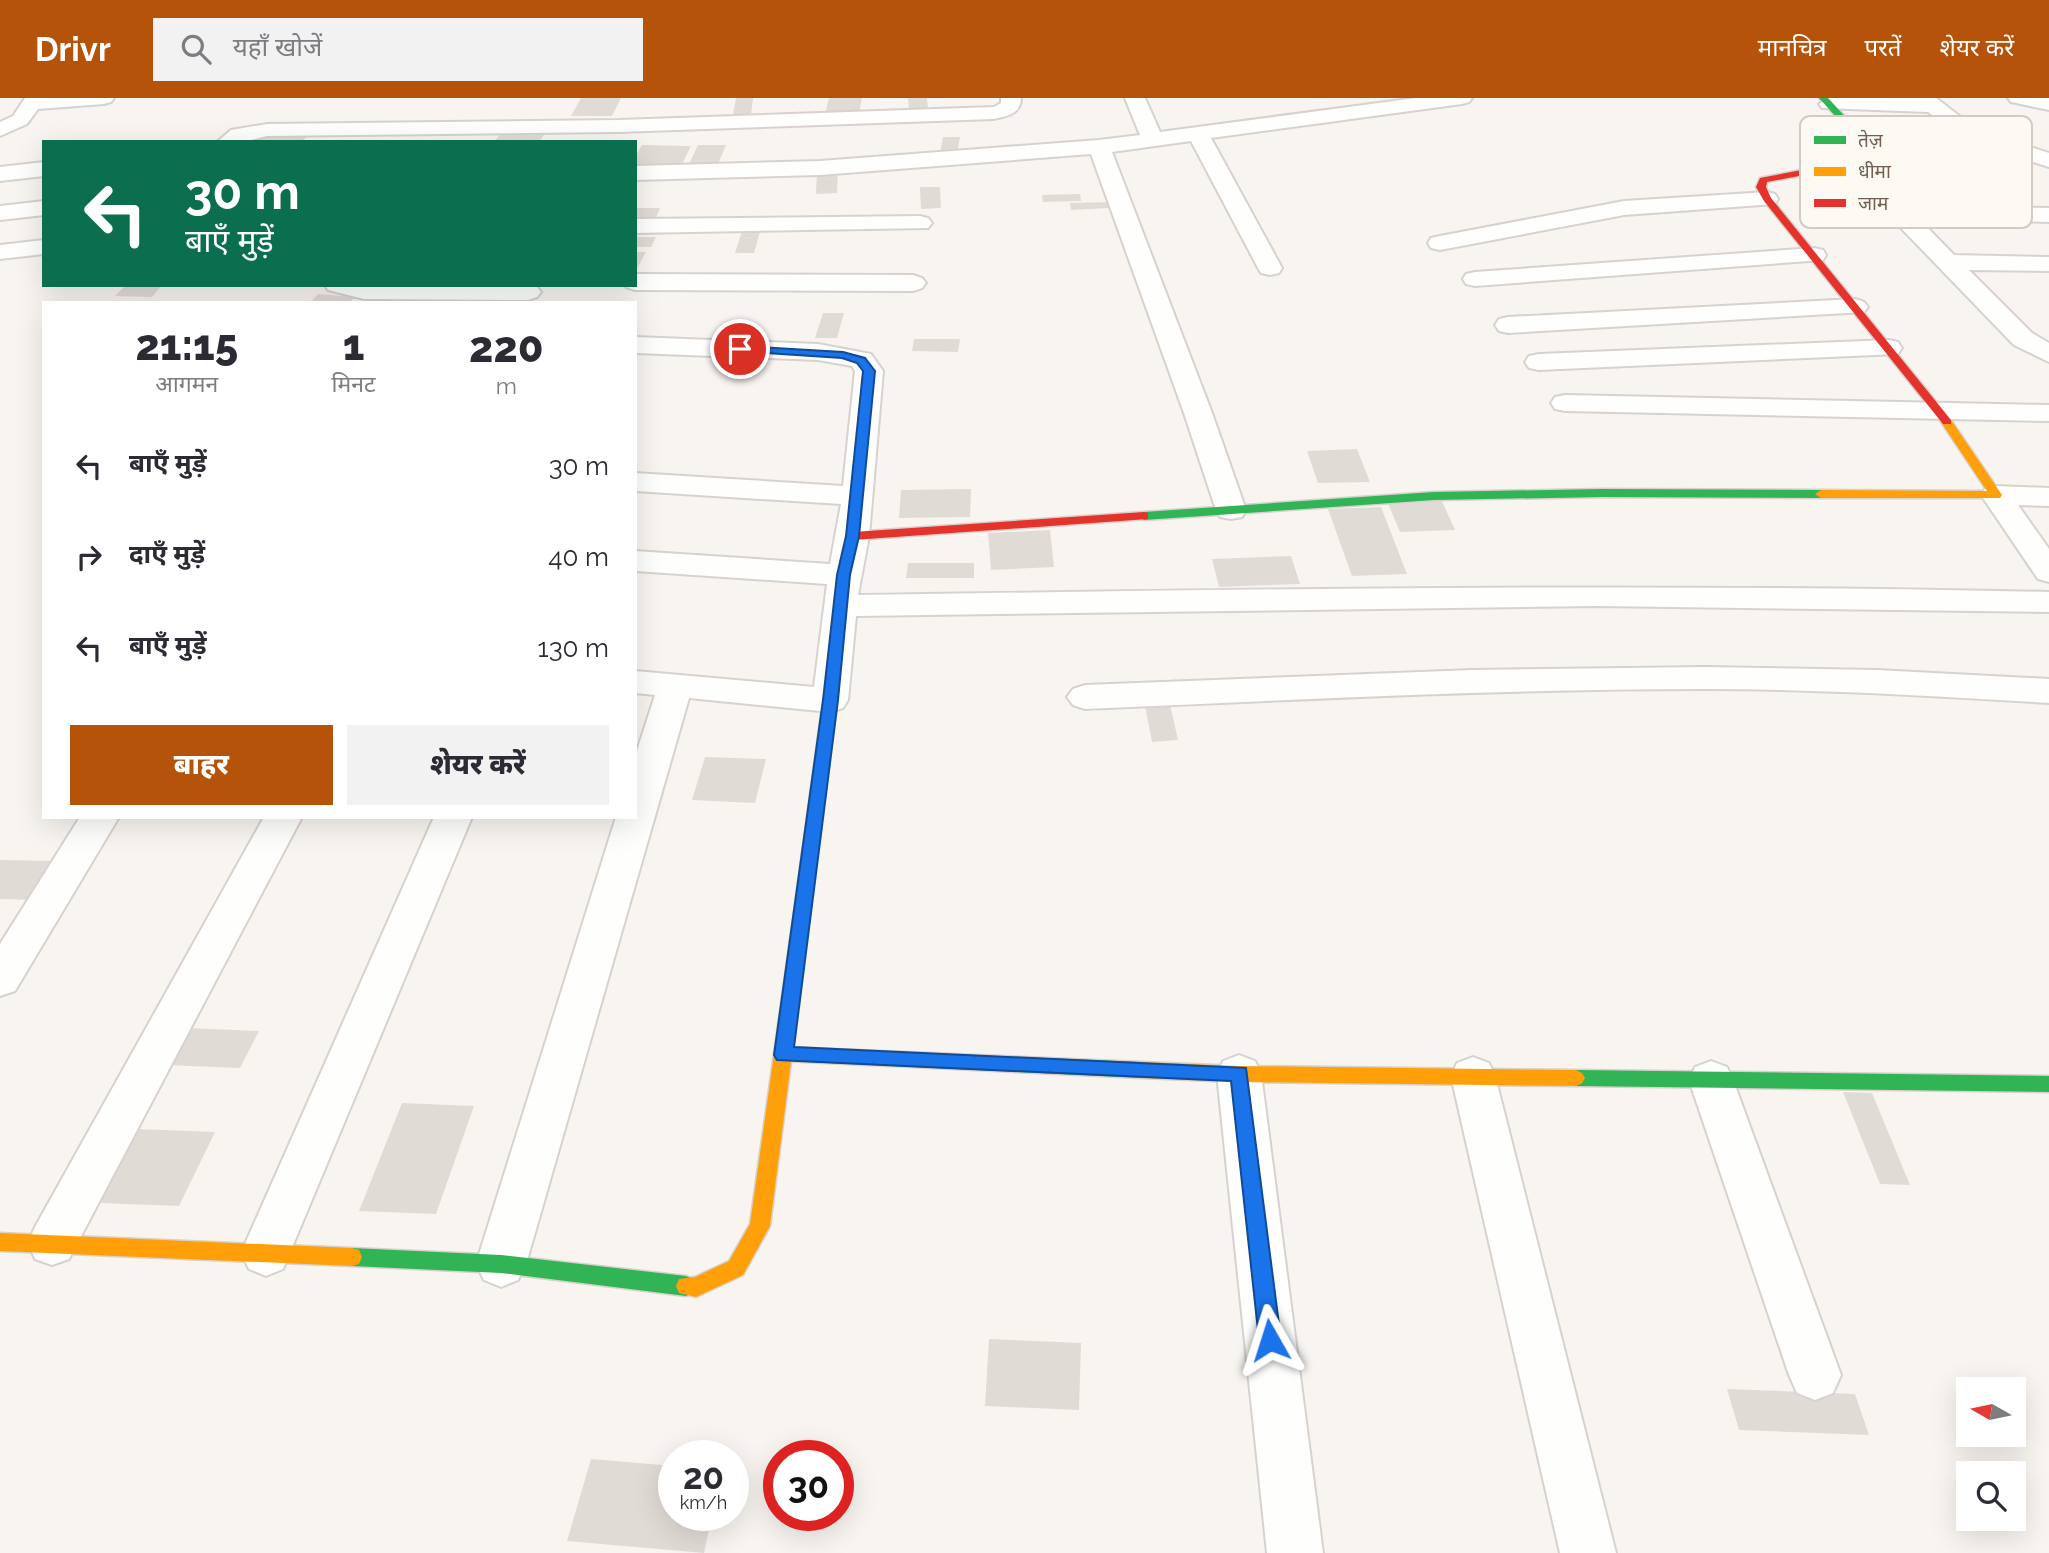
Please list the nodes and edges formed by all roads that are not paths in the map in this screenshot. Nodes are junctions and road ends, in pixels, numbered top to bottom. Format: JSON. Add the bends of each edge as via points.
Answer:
{"nodes":[{"id":1,"x":104,"y":98,"type":"edge"},
{"id":2,"x":1011,"y":98,"type":"edge"},
{"id":3,"x":1135,"y":98,"type":"edge"},
{"id":4,"x":1462,"y":98,"type":"edge"},
{"id":5,"x":2018,"y":98,"type":"edge"},
{"id":6,"x":34,"y":100,"type":"edge"},
{"id":7,"x":1826,"y":101,"type":"edge"},
{"id":8,"x":1928,"y":102,"type":"edge"},
{"id":9,"x":1374,"y":103,"type":"edge"},
{"id":10,"x":2049,"y":104,"type":"edge"},
{"id":11,"x":1840,"y":116,"type":"edge"},
{"id":12,"x":1943,"y":116,"type":"edge"},
{"id":13,"x":619,"y":125,"type":"edge"},
{"id":14,"x":0,"y":130,"type":"edge"},
{"id":15,"x":1197,"y":133,"type":"junction"},
{"id":16,"x":231,"y":140,"type":"edge"},
{"id":17,"x":1153,"y":140,"type":"junction"},
{"id":18,"x":1100,"y":147,"type":"junction"},
{"id":19,"x":2032,"y":155,"type":"edge"},
{"id":20,"x":2049,"y":160,"type":"edge"},
{"id":21,"x":42,"y":169,"type":"edge"},
{"id":22,"x":637,"y":173,"type":"edge"},
{"id":23,"x":0,"y":174,"type":"edge"},
{"id":24,"x":1800,"y":174,"type":"edge"},
{"id":25,"x":1767,"y":199,"type":"junction"},
{"id":26,"x":42,"y":208,"type":"edge"},
{"id":27,"x":0,"y":213,"type":"edge"},
{"id":28,"x":920,"y":223,"type":"dead end"},
{"id":29,"x":637,"y":226,"type":"edge"},
{"id":30,"x":1917,"y":228,"type":"edge"},
{"id":31,"x":1440,"y":243,"type":"dead end"},
{"id":32,"x":42,"y":247,"type":"edge"},
{"id":33,"x":0,"y":252,"type":"edge"},
{"id":34,"x":1814,"y":255,"type":"junction"},
{"id":35,"x":1950,"y":262,"type":"junction"},
{"id":36,"x":2049,"y":264,"type":"edge"},
{"id":37,"x":1270,"y":268,"type":"dead end"},
{"id":38,"x":1475,"y":279,"type":"dead end"},
{"id":39,"x":637,"y":282,"type":"edge"},
{"id":40,"x":913,"y":283,"type":"dead end"},
{"id":41,"x":346,"y":287,"type":"edge"},
{"id":42,"x":527,"y":293,"type":"edge"},
{"id":43,"x":1855,"y":307,"type":"junction"},
{"id":44,"x":2006,"y":320,"type":"junction"},
{"id":45,"x":2038,"y":320,"type":"dead end"},
{"id":46,"x":1508,"y":325,"type":"dead end"},
{"id":47,"x":637,"y":345,"type":"edge"},
{"id":48,"x":1889,"y":348,"type":"junction"},
{"id":49,"x":2049,"y":354,"type":"edge"},
{"id":50,"x":1539,"y":362,"type":"dead end"},
{"id":51,"x":1565,"y":403,"type":"dead end"},
{"id":52,"x":1938,"y":408,"type":"junction"},
{"id":53,"x":2049,"y":412,"type":"edge"},
{"id":54,"x":637,"y":482,"type":"edge"},
{"id":55,"x":1996,"y":495,"type":"junction"},
{"id":56,"x":856,"y":496,"type":"junction"},
{"id":57,"x":2049,"y":497,"type":"edge"},
{"id":58,"x":1231,"y":510,"type":"junction"},
{"id":59,"x":853,"y":536,"type":"junction"},
{"id":60,"x":637,"y":561,"type":"edge"},
{"id":61,"x":2049,"y":572,"type":"edge"},
{"id":62,"x":842,"y":590,"type":"junction"},
{"id":63,"x":2049,"y":602,"type":"edge"},
{"id":64,"x":655,"y":684,"type":"edge"},
{"id":65,"x":2049,"y":691,"type":"edge"},
{"id":66,"x":1085,"y":697,"type":"dead end"},
{"id":67,"x":830,"y":700,"type":"junction"},
{"id":68,"x":637,"y":752,"type":"edge"},
{"id":69,"x":99,"y":819,"type":"edge"},
{"id":70,"x":282,"y":819,"type":"edge"},
{"id":71,"x":452,"y":819,"type":"edge"},
{"id":72,"x":619,"y":819,"type":"edge"},
{"id":73,"x":0,"y":979,"type":"edge"},
{"id":74,"x":783,"y":1055,"type":"junction"},
{"id":75,"x":1239,"y":1074,"type":"junction"},
{"id":76,"x":1473,"y":1076,"type":"junction"},
{"id":77,"x":1711,"y":1080,"type":"junction"},
{"id":78,"x":2049,"y":1084,"type":"edge"},
{"id":79,"x":0,"y":1242,"type":"edge"},
{"id":80,"x":52,"y":1243,"type":"junction"},
{"id":81,"x":266,"y":1253,"type":"junction"},
{"id":82,"x":501,"y":1264,"type":"junction"},
{"id":83,"x":1815,"y":1375,"type":"dead end"},
{"id":84,"x":1295,"y":1553,"type":"edge"},
{"id":85,"x":1588,"y":1553,"type":"edge"}],
"edges":[{"from":1,"to":6,"type":"street"},
{"from":2,"to":13,"type":"street","via":[[1006,110],[994,113]]},
{"from":3,"to":17,"type":"street"},
{"from":4,"to":9,"type":"street"},
{"from":5,"to":10,"type":"street"},
{"from":6,"to":14,"type":"street","via":[[20,120]]},
{"from":7,"to":8,"type":"street"},
{"from":7,"to":11,"type":"street"},
{"from":8,"to":12,"type":"street"},
{"from":9,"to":15,"type":"street"},
{"from":13,"to":16,"type":"street","via":[[267,130]]},
{"from":15,"to":17,"type":"street"},
{"from":15,"to":37,"type":"street"},
{"from":17,"to":18,"type":"street"},
{"from":18,"to":22,"type":"street","via":[[834,167]]},
{"from":18,"to":58,"type":"street"},
{"from":19,"to":20,"type":"street"},
{"from":21,"to":23,"type":"street"},
{"from":24,"to":25,"type":"street","via":[[1763,180]]},
{"from":25,"to":31,"type":"street","via":[[1624,208]]},
{"from":25,"to":34,"type":"street"},
{"from":26,"to":27,"type":"street"},
{"from":28,"to":29,"type":"street"},
{"from":30,"to":35,"type":"street"},
{"from":32,"to":33,"type":"street"},
{"from":34,"to":38,"type":"street"},
{"from":34,"to":43,"type":"street"},
{"from":35,"to":36,"type":"street"},
{"from":35,"to":44,"type":"street"},
{"from":39,"to":40,"type":"street"},
{"from":41,"to":42,"type":"street"},
{"from":43,"to":46,"type":"street"},
{"from":43,"to":48,"type":"street"},
{"from":44,"to":45,"type":"street"},
{"from":44,"to":49,"type":"street","via":[[2023,339]]},
{"from":47,"to":56,"type":"street","via":[[818,352],[861,360],[869,371]]},
{"from":48,"to":50,"type":"street"},
{"from":48,"to":52,"type":"street"},
{"from":51,"to":52,"type":"street"},
{"from":52,"to":53,"type":"street"},
{"from":52,"to":55,"type":"street"},
{"from":54,"to":56,"type":"street"},
{"from":55,"to":57,"type":"street"},
{"from":55,"to":58,"type":"street","via":[[1434,496]]},
{"from":55,"to":61,"type":"street"},
{"from":56,"to":59,"type":"street"},
{"from":58,"to":59,"type":"street"},
{"from":59,"to":62,"type":"street"},
{"from":60,"to":62,"type":"street"},
{"from":62,"to":63,"type":"street","via":[[1626,594]]},
{"from":62,"to":67,"type":"street"},
{"from":64,"to":67,"type":"street"},
{"from":64,"to":68,"type":"street"},
{"from":65,"to":66,"type":"street","via":[[1706,678]]},
{"from":67,"to":74,"type":"street"},
{"from":69,"to":73,"type":"street"},
{"from":70,"to":80,"type":"street"},
{"from":71,"to":81,"type":"street"},
{"from":72,"to":82,"type":"street"},
{"from":74,"to":75,"type":"street"},
{"from":74,"to":82,"type":"street","via":[[760,1226],[736,1268],[696,1287]]},
{"from":75,"to":76,"type":"street"},
{"from":75,"to":84,"type":"street"},
{"from":76,"to":77,"type":"street"},
{"from":76,"to":85,"type":"street"},
{"from":77,"to":78,"type":"street"},
{"from":77,"to":83,"type":"street"},
{"from":79,"to":80,"type":"street"},
{"from":80,"to":81,"type":"street"},
{"from":81,"to":82,"type":"street"}]}
